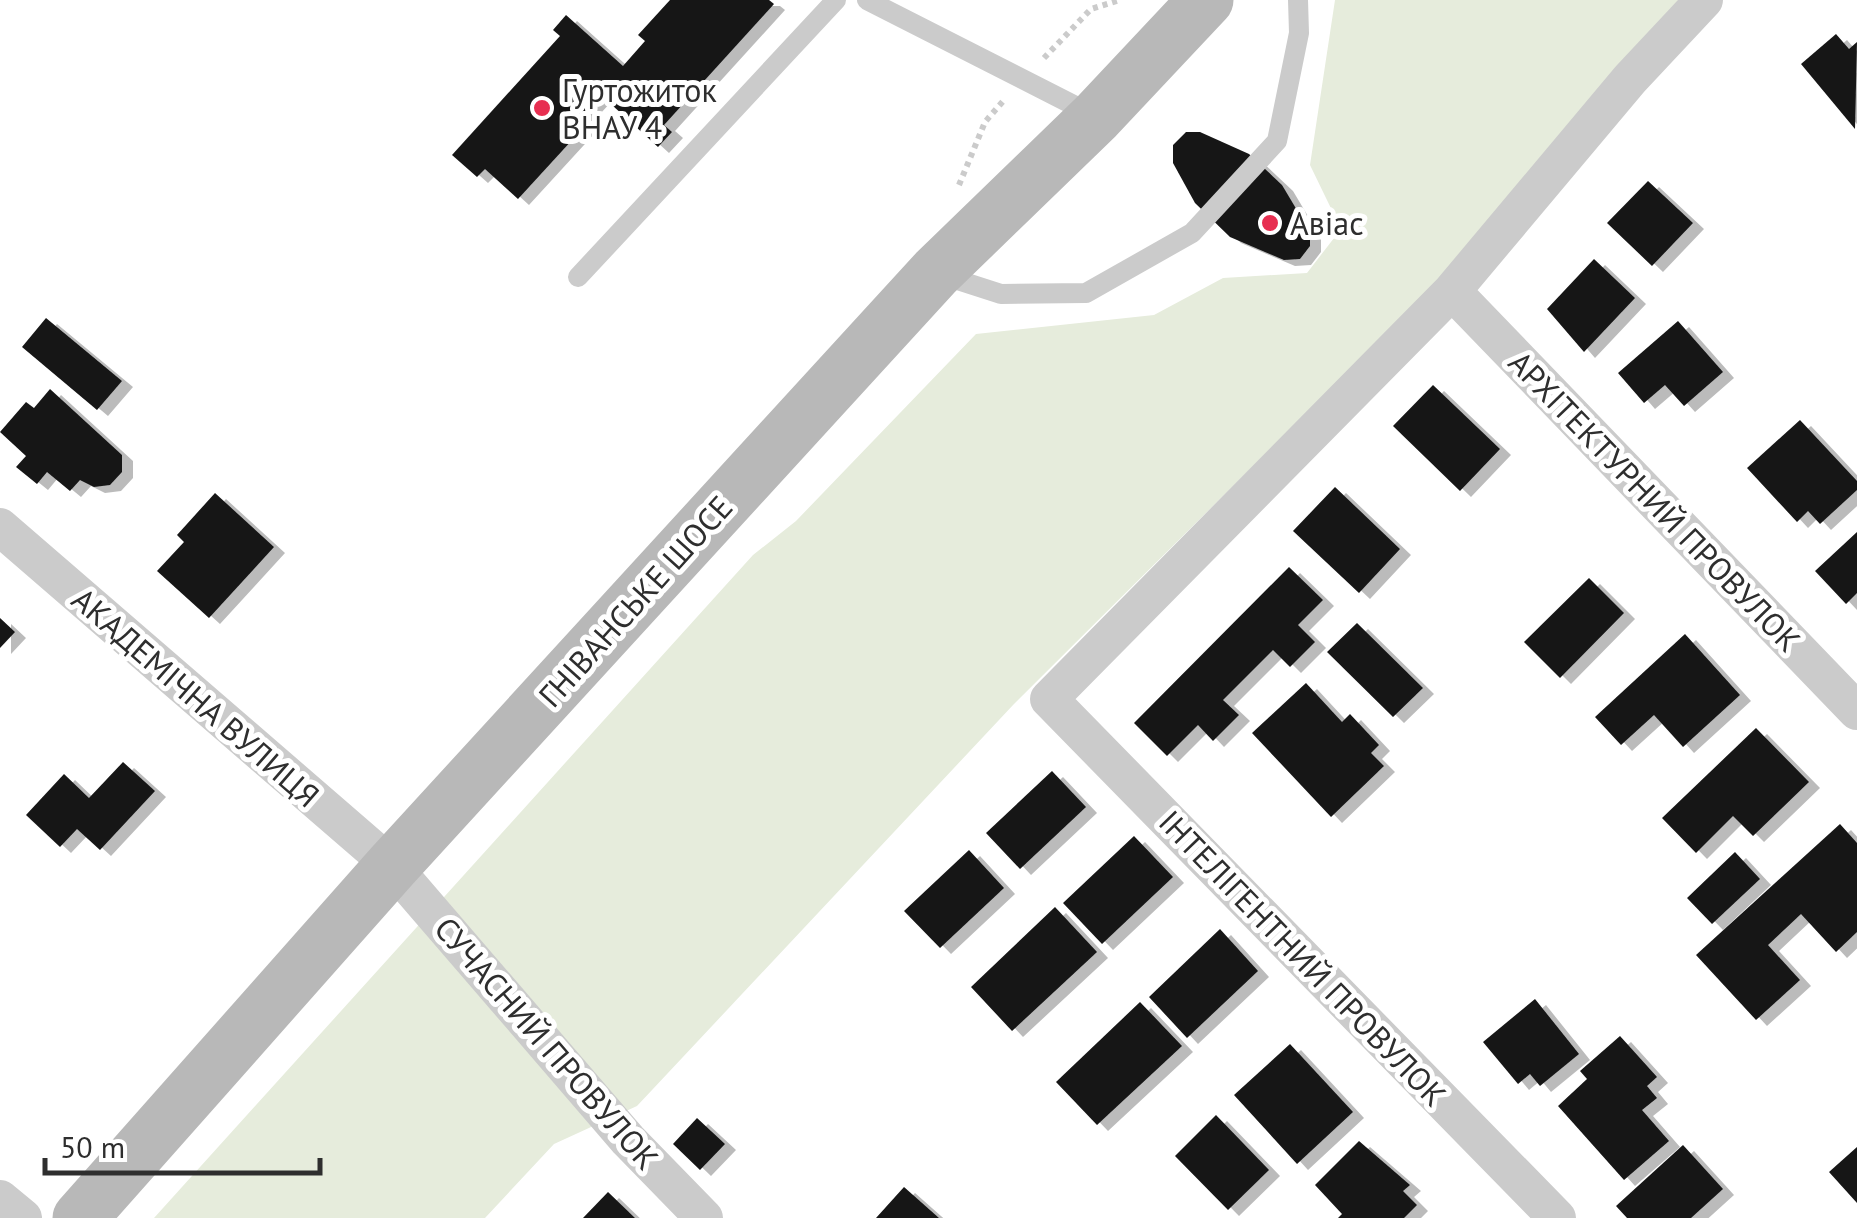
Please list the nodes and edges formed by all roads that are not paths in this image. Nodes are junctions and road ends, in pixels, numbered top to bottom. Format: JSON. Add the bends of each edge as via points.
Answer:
{"nodes":[{"id":1,"x":836,"y":0,"type":"edge"},
{"id":2,"x":867,"y":0,"type":"edge"},
{"id":3,"x":1206,"y":0,"type":"edge"},
{"id":4,"x":1298,"y":0,"type":"edge"},
{"id":5,"x":1704,"y":0,"type":"edge"},
{"id":6,"x":1096,"y":117,"type":"junction"},
{"id":7,"x":936,"y":272,"type":"junction"},
{"id":8,"x":578,"y":277,"type":"dead end"},
{"id":9,"x":1452,"y":292,"type":"junction"},
{"id":10,"x":0,"y":527,"type":"edge"},
{"id":11,"x":1857,"y":711,"type":"edge"},
{"id":12,"x":392,"y":866,"type":"junction"},
{"id":13,"x":0,"y":1199,"type":"edge"},
{"id":14,"x":23,"y":1218,"type":"edge"},
{"id":15,"x":80,"y":1218,"type":"edge"},
{"id":16,"x":704,"y":1218,"type":"edge"},
{"id":17,"x":1557,"y":1218,"type":"edge"}],
"edges":[{"from":1,"to":8,"type":"lane"},
{"from":2,"to":6,"type":"lane"},
{"from":3,"to":6,"type":"main road","name":"ГНІВАНСЬКЕ ШОСЕ"},
{"from":4,"to":7,"type":"lane","via":[[1299,33],[1277,140],[1192,233],[1086,293],[1001,294]]},
{"from":5,"to":9,"type":"street","via":[[1630,78]]},
{"from":6,"to":7,"type":"main road","name":"ГНІВАНСЬКЕ ШОСЕ"},
{"from":7,"to":12,"type":"main road","name":"ГНІВАНСЬКЕ ШОСЕ"},
{"from":9,"to":11,"type":"street","name":"АРХІТЕКТУРНИЙ ПРОВУЛОК"},
{"from":9,"to":17,"type":"street","name":"ІНТЕЛІГЕНТНИЙ ПРОВУЛОК","via":[[1049,699]]},
{"from":10,"to":12,"type":"street","name":"АКАДЕМІЧНА ВУЛИЦЯ"},
{"from":12,"to":15,"type":"main road","name":"ГНІВАНСЬКЕ ШОСЕ"},
{"from":12,"to":16,"type":"street","name":"СУЧАСНИЙ ПРОВУЛОК","via":[[628,1140]]},
{"from":13,"to":14,"type":"street"}]}
